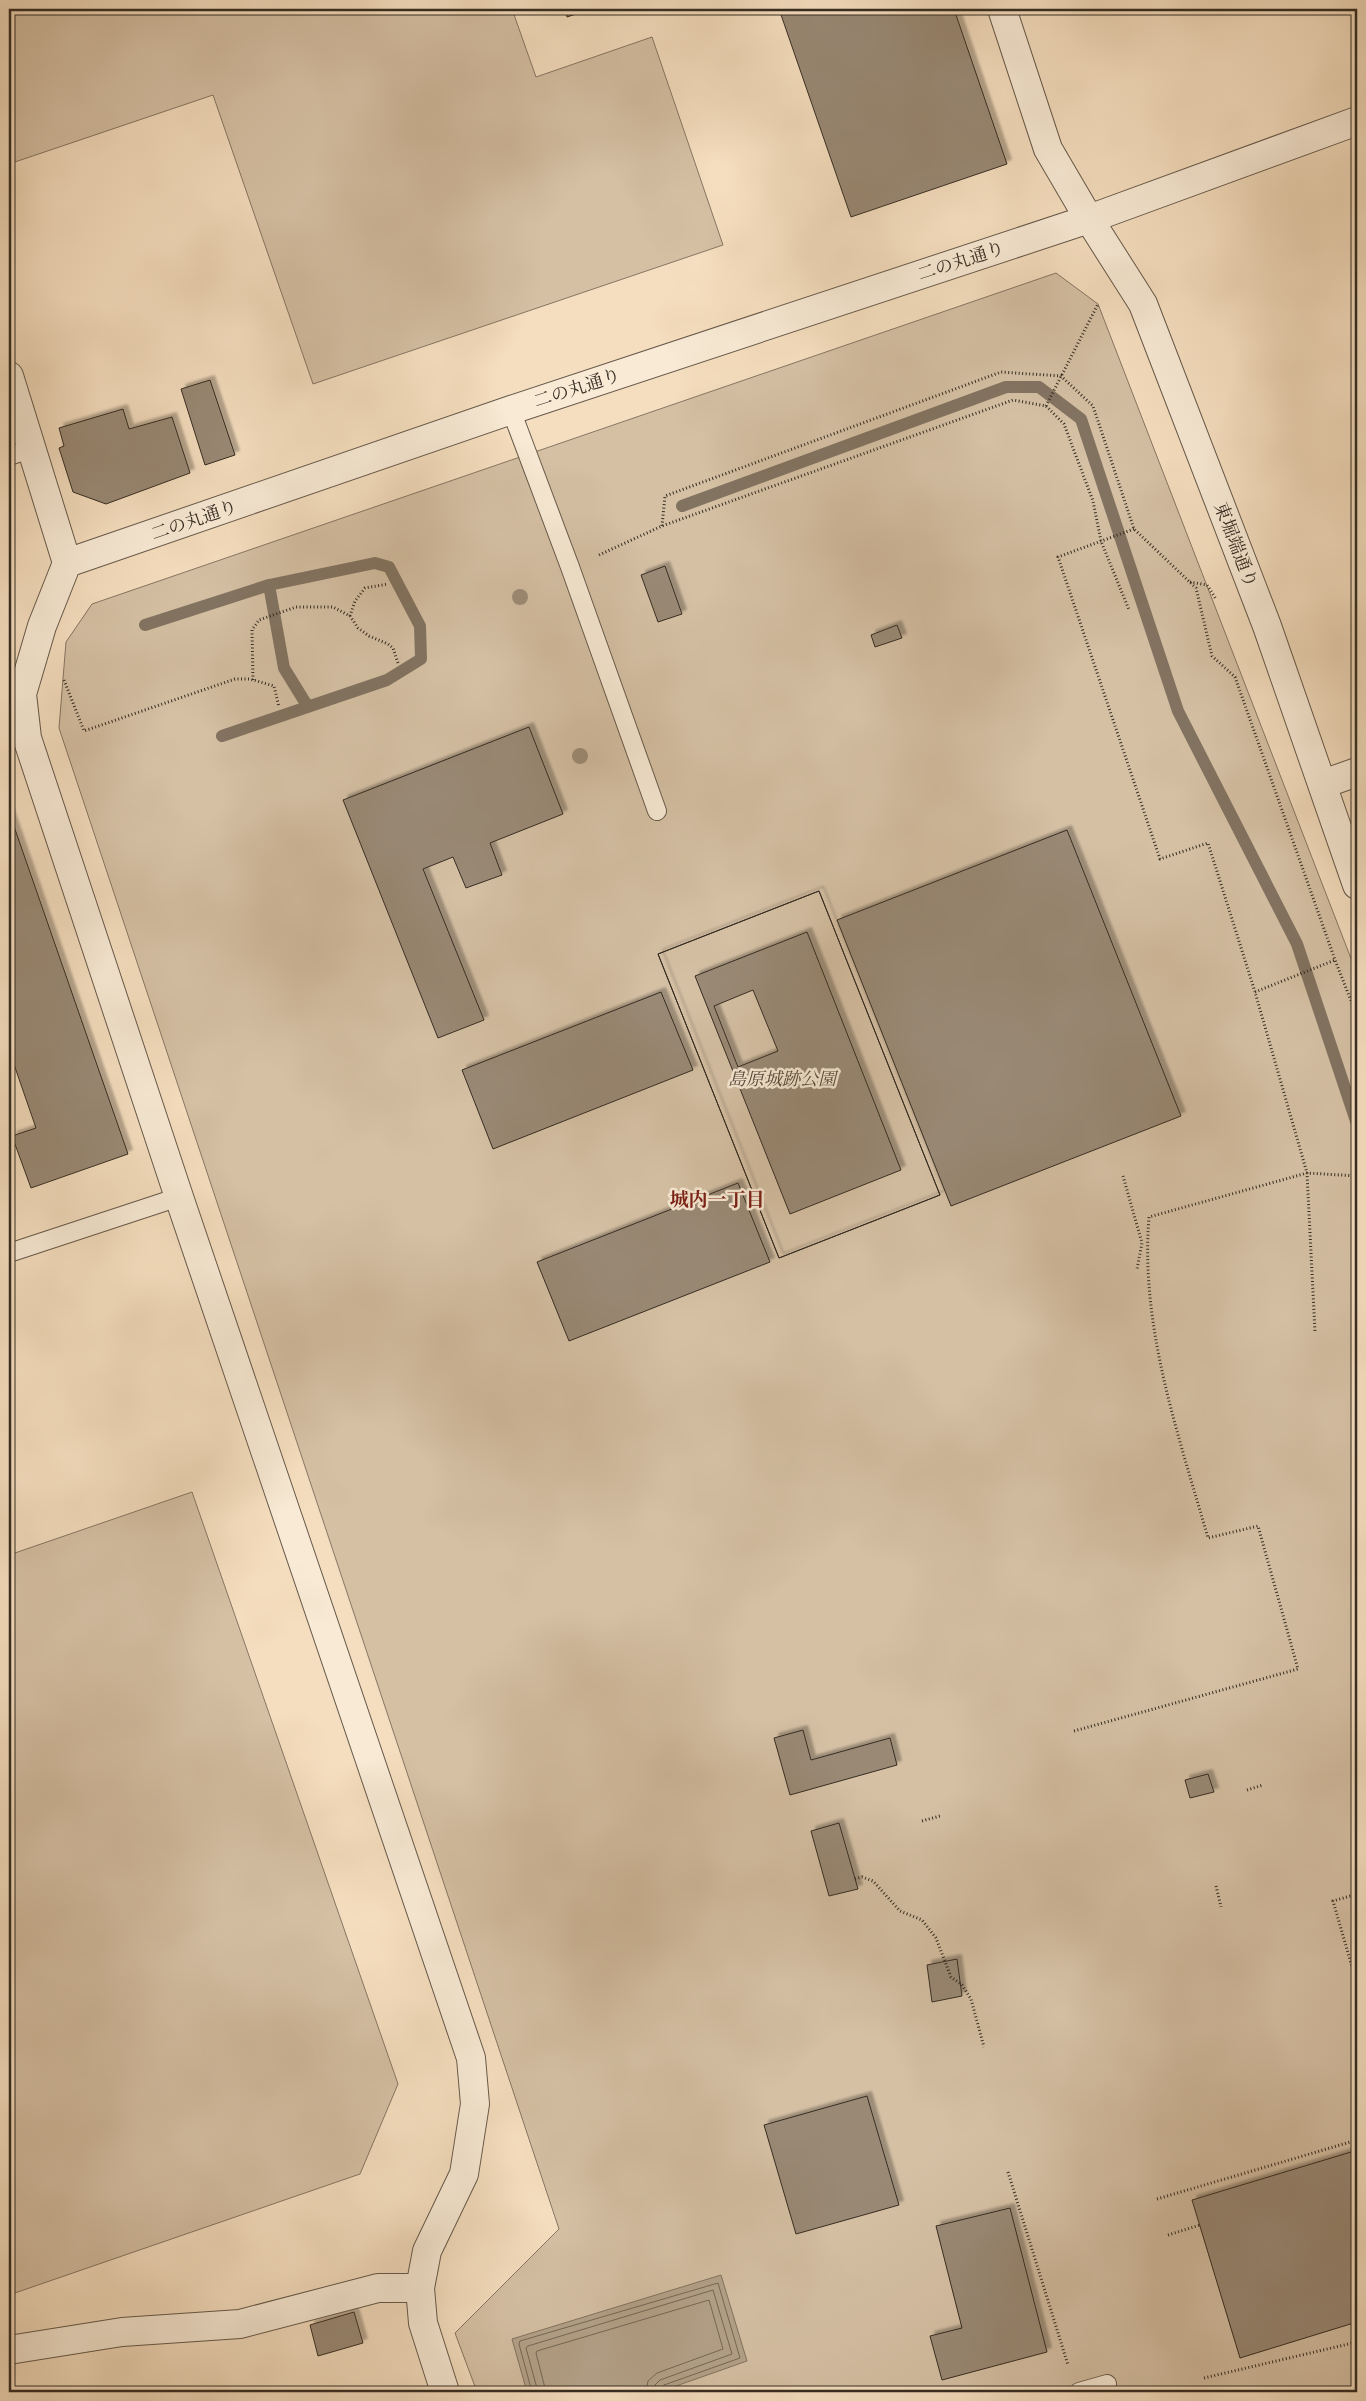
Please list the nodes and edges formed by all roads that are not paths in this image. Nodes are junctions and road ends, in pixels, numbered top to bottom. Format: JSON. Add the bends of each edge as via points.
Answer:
{"nodes":[{"id":1,"x":1002,"y":9,"type":"edge"},
{"id":2,"x":1357,"y":121,"type":"edge"},
{"id":3,"x":1088,"y":219,"type":"junction"},
{"id":4,"x":9,"y":376,"type":"edge"},
{"id":5,"x":511,"y":410,"type":"junction"},
{"id":6,"x":20,"y":453,"type":"edge"},
{"id":7,"x":67,"y":563,"type":"junction"},
{"id":8,"x":18,"y":741,"type":"edge"},
{"id":9,"x":1357,"y":772,"type":"edge"},
{"id":10,"x":1323,"y":784,"type":"junction"},
{"id":11,"x":657,"y":812,"type":"dead end"},
{"id":12,"x":1357,"y":884,"type":"edge"},
{"id":13,"x":179,"y":1197,"type":"junction"},
{"id":14,"x":9,"y":1254,"type":"edge"},
{"id":15,"x":420,"y":2288,"type":"junction"},
{"id":16,"x":9,"y":2350,"type":"edge"},
{"id":17,"x":1107,"y":2384,"type":"dead end"},
{"id":18,"x":445,"y":2392,"type":"edge"},
{"id":19,"x":1079,"y":2392,"type":"edge"}],
"edges":[{"from":1,"to":3,"type":"street","name":"東堀端通り","via":[[1048,149]]},
{"from":2,"to":3,"type":"street","name":"二の丸通り"},
{"from":3,"to":5,"type":"street","name":"二の丸通り"},
{"from":3,"to":10,"type":"street","name":"東堀端通り","via":[[1143,304],[1267,626]]},
{"from":4,"to":6,"type":"street"},
{"from":5,"to":7,"type":"street","name":"二の丸通り"},
{"from":5,"to":11,"type":"lane"},
{"from":6,"to":7,"type":"street"},
{"from":7,"to":8,"type":"street","via":[[42,626],[22,694]]},
{"from":8,"to":13,"type":"street"},
{"from":9,"to":10,"type":"street"},
{"from":10,"to":12,"type":"street","name":"東堀端通り"},
{"from":13,"to":14,"type":"lane"},
{"from":13,"to":15,"type":"street","via":[[471,2058],[475,2104],[464,2174],[427,2252]]},
{"from":15,"to":16,"type":"street","via":[[378,2288],[240,2324],[122,2332]]},
{"from":15,"to":18,"type":"street","via":[[423,2323]]},
{"from":17,"to":19,"type":"lane"}]}
